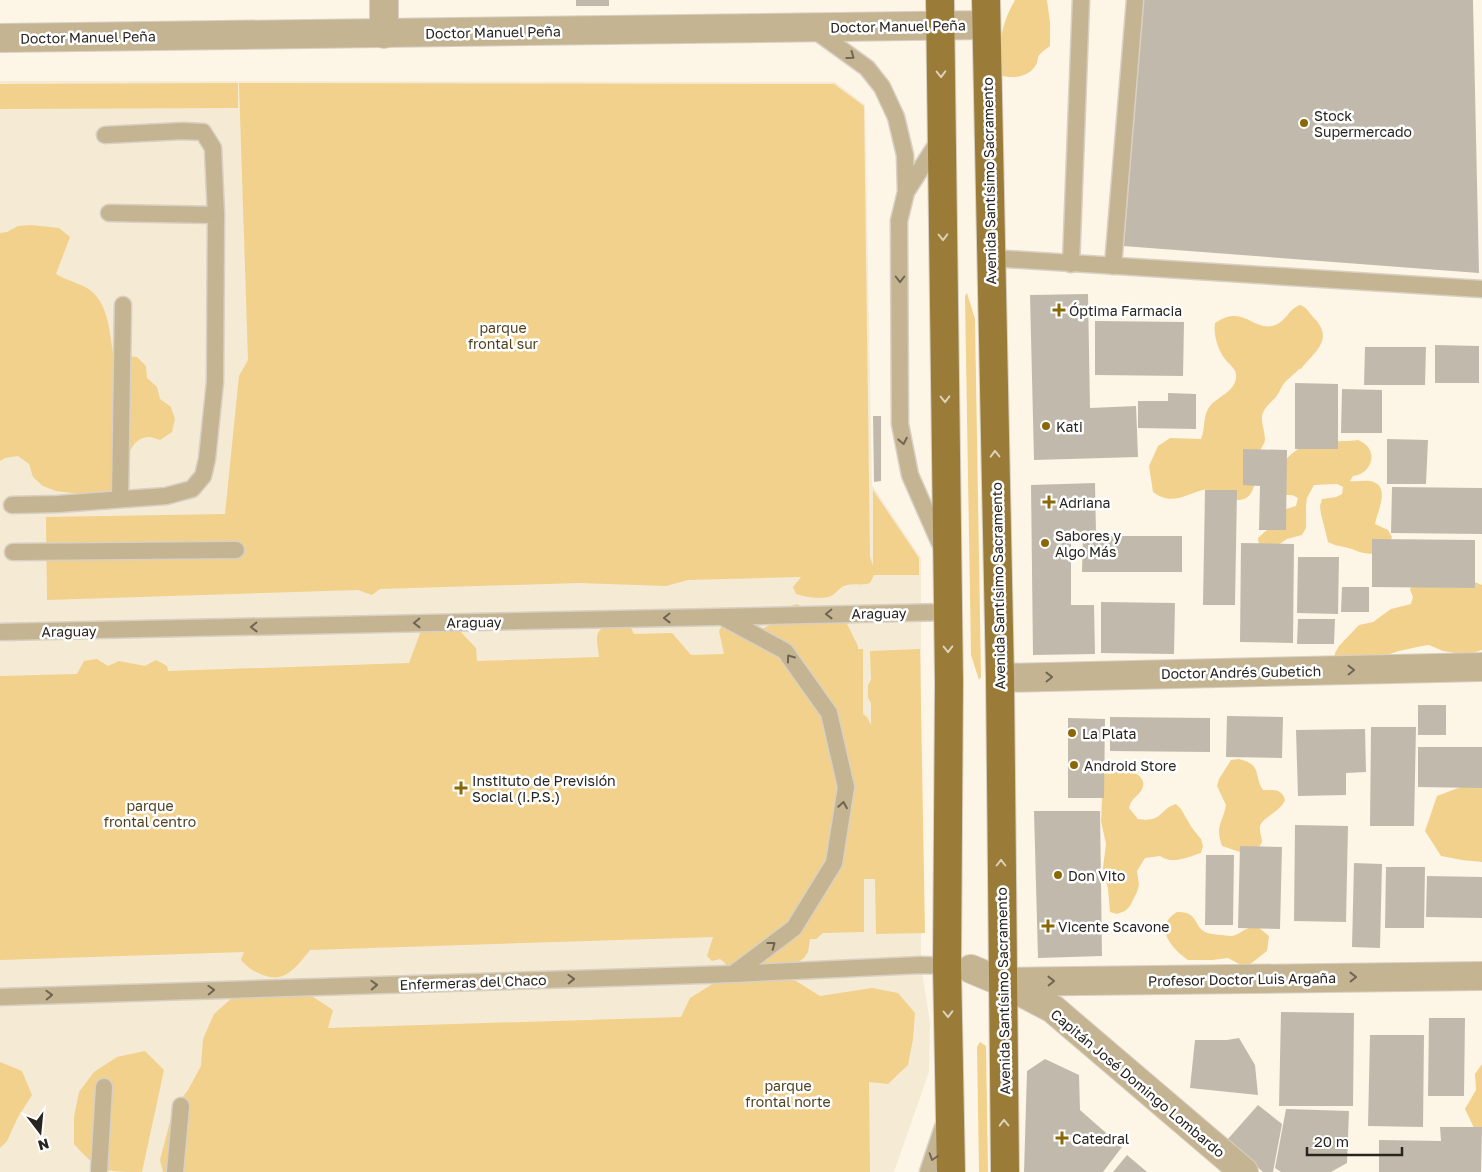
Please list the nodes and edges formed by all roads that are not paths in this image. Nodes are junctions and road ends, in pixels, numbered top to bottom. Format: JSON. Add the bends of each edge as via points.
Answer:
{"nodes":[{"id":1,"x":384,"y":0,"type":"edge"},
{"id":2,"x":1081,"y":0,"type":"edge"},
{"id":3,"x":1135,"y":0,"type":"edge"},
{"id":4,"x":986,"y":12,"type":"edge"},
{"id":5,"x":940,"y":13,"type":"edge"},
{"id":6,"x":811,"y":27,"type":"junction"},
{"id":7,"x":384,"y":34,"type":"junction"},
{"id":8,"x":0,"y":38,"type":"edge"},
{"id":9,"x":105,"y":135,"type":"dead end"},
{"id":10,"x":942,"y":137,"type":"junction"},
{"id":11,"x":906,"y":192,"type":"junction"},
{"id":12,"x":109,"y":213,"type":"dead end"},
{"id":13,"x":216,"y":215,"type":"junction"},
{"id":14,"x":991,"y":258,"type":"junction"},
{"id":15,"x":1071,"y":264,"type":"junction"},
{"id":16,"x":1113,"y":266,"type":"junction"},
{"id":17,"x":1482,"y":289,"type":"edge"},
{"id":18,"x":123,"y":305,"type":"dead end"},
{"id":19,"x":120,"y":499,"type":"junction"},
{"id":20,"x":12,"y":505,"type":"dead end"},
{"id":21,"x":236,"y":550,"type":"dead end"},
{"id":22,"x":13,"y":552,"type":"dead end"},
{"id":23,"x":947,"y":559,"type":"junction"},
{"id":24,"x":948,"y":612,"type":"junction"},
{"id":25,"x":721,"y":616,"type":"junction"},
{"id":26,"x":0,"y":632,"type":"edge"},
{"id":27,"x":1482,"y":667,"type":"edge"},
{"id":28,"x":1000,"y":678,"type":"junction"},
{"id":29,"x":959,"y":967,"type":"junction"},
{"id":30,"x":732,"y":974,"type":"junction"},
{"id":31,"x":1482,"y":976,"type":"edge"},
{"id":32,"x":1002,"y":982,"type":"junction"},
{"id":33,"x":0,"y":997,"type":"edge"},
{"id":34,"x":104,"y":1087,"type":"dead end"},
{"id":35,"x":181,"y":1106,"type":"dead end"},
{"id":36,"x":950,"y":1108,"type":"junction"},
{"id":37,"x":99,"y":1172,"type":"edge"},
{"id":38,"x":175,"y":1172,"type":"edge"},
{"id":39,"x":928,"y":1172,"type":"edge"},
{"id":40,"x":951,"y":1172,"type":"edge"},
{"id":41,"x":1005,"y":1172,"type":"edge"},
{"id":42,"x":1244,"y":1172,"type":"edge"}],
"edges":[{"from":1,"to":7,"type":"street"},
{"from":2,"to":15,"type":"lane"},
{"from":3,"to":16,"type":"lane"},
{"from":4,"to":5,"type":"street","name":"Doctor Manuel Peña"},
{"from":4,"to":14,"type":"main road","name":"Avenida Santísimo Sacramento"},
{"from":5,"to":6,"type":"street","name":"Doctor Manuel Peña"},
{"from":5,"to":10,"type":"main road","one_way":true},
{"from":6,"to":7,"type":"street","name":"Doctor Manuel Peña"},
{"from":6,"to":11,"type":"lane","one_way":true,"via":[[868,68],[882,87],[896,117],[905,155]]},
{"from":7,"to":8,"type":"street","name":"Doctor Manuel Peña"},
{"from":9,"to":13,"type":"lane","via":[[183,130],[203,132],[213,148]]},
{"from":10,"to":11,"type":"lane"},
{"from":10,"to":23,"type":"main road","one_way":true},
{"from":11,"to":23,"type":"lane","one_way":true,"via":[[899,222],[900,424],[910,475]]},
{"from":12,"to":13,"type":"lane"},
{"from":13,"to":19,"type":"lane","via":[[215,382],[203,476],[192,489],[166,496]]},
{"from":14,"to":15,"type":"lane"},
{"from":28,"to":14,"type":"main road","name":"Avenida Santísimo Sacramento","one_way":true},
{"from":15,"to":16,"type":"lane"},
{"from":16,"to":17,"type":"lane"},
{"from":18,"to":19,"type":"lane"},
{"from":19,"to":20,"type":"lane"},
{"from":21,"to":22,"type":"lane"},
{"from":23,"to":24,"type":"main road"},
{"from":24,"to":25,"type":"lane","name":"Araguay","one_way":true},
{"from":24,"to":29,"type":"main road","one_way":true},
{"from":25,"to":26,"type":"lane","name":"Araguay","one_way":true},
{"from":30,"to":25,"type":"lane","one_way":true,"via":[[794,928],[834,863],[846,787],[829,713],[785,651]]},
{"from":28,"to":27,"type":"street","name":"Doctor Andrés Gubetich","one_way":true},
{"from":32,"to":28,"type":"main road","name":"Avenida Santísimo Sacramento","one_way":true},
{"from":29,"to":30,"type":"lane","name":"Enfermeras del Chaco","via":[[922,965]]},
{"from":29,"to":32,"type":"street","name":"Capitán José Domingo Lombardo"},
{"from":29,"to":36,"type":"main road","one_way":true},
{"from":33,"to":30,"type":"lane","name":"Enfermeras del Chaco","one_way":true},
{"from":32,"to":31,"type":"street","name":"Profesor Doctor Luis Argaña","one_way":true},
{"from":41,"to":32,"type":"main road","name":"Avenida Santísimo Sacramento","one_way":true},
{"from":32,"to":42,"type":"street","name":"Capitán José Domingo Lombardo","via":[[1053,1009]]},
{"from":34,"to":37,"type":"lane"},
{"from":35,"to":38,"type":"lane"},
{"from":36,"to":39,"type":"lane","one_way":true},
{"from":36,"to":40,"type":"main road"}]}
